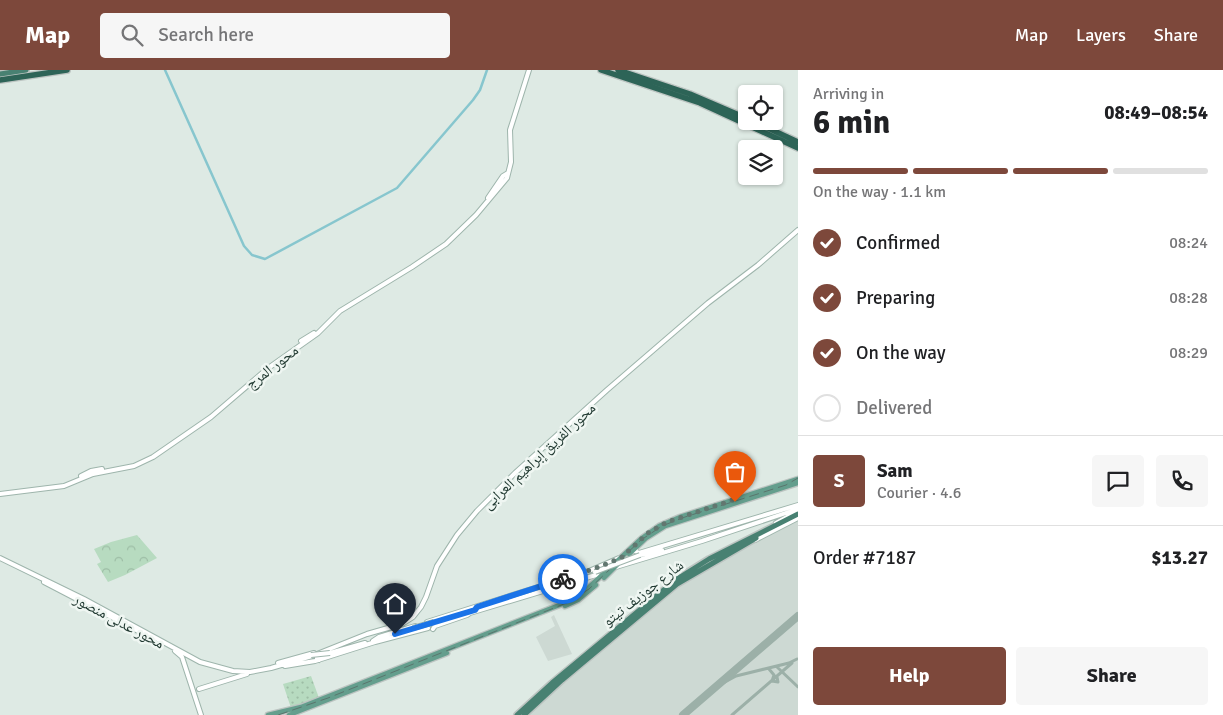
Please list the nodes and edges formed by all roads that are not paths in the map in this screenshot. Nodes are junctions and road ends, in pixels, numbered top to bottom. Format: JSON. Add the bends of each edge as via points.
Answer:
{"nodes":[{"id":1,"x":26,"y":70,"type":"edge"},
{"id":2,"x":41,"y":70,"type":"edge"},
{"id":3,"x":67,"y":70,"type":"edge"},
{"id":4,"x":527,"y":70,"type":"edge"},
{"id":5,"x":601,"y":70,"type":"edge"},
{"id":6,"x":620,"y":73,"type":"edge"},
{"id":7,"x":0,"y":75,"type":"edge"},
{"id":8,"x":0,"y":80,"type":"edge"},
{"id":9,"x":691,"y":97,"type":"junction"},
{"id":10,"x":738,"y":115,"type":"edge"},
{"id":11,"x":768,"y":130,"type":"edge"},
{"id":12,"x":785,"y":140,"type":"junction"},
{"id":13,"x":798,"y":142,"type":"edge"},
{"id":14,"x":798,"y":148,"type":"edge"},
{"id":15,"x":798,"y":231,"type":"edge"},
{"id":16,"x":758,"y":265,"type":"junction"},
{"id":17,"x":750,"y":268,"type":"dead end"},
{"id":18,"x":667,"y":340,"type":"junction"},
{"id":19,"x":656,"y":349,"type":"junction"},
{"id":20,"x":798,"y":479,"type":"edge"},
{"id":21,"x":798,"y":483,"type":"edge"},
{"id":22,"x":498,"y":485,"type":"dead end"},
{"id":23,"x":0,"y":493,"type":"edge"},
{"id":24,"x":488,"y":500,"type":"junction"},
{"id":25,"x":735,"y":502,"type":"junction"},
{"id":26,"x":798,"y":512,"type":"edge"},
{"id":27,"x":777,"y":515,"type":"junction"},
{"id":28,"x":779,"y":521,"type":"junction"},
{"id":29,"x":752,"y":538,"type":"junction"},
{"id":30,"x":643,"y":539,"type":"junction"},
{"id":31,"x":703,"y":541,"type":"junction"},
{"id":32,"x":639,"y":552,"type":"junction"},
{"id":33,"x":621,"y":558,"type":"junction"},
{"id":34,"x":0,"y":559,"type":"edge"},
{"id":35,"x":635,"y":560,"type":"junction"},
{"id":36,"x":616,"y":567,"type":"junction"},
{"id":37,"x":597,"y":573,"type":"junction"},
{"id":38,"x":44,"y":579,"type":"junction"},
{"id":39,"x":56,"y":582,"type":"dead end"},
{"id":40,"x":568,"y":594,"type":"dead end"},
{"id":41,"x":523,"y":595,"type":"junction"},
{"id":42,"x":577,"y":596,"type":"junction"},
{"id":43,"x":82,"y":600,"type":"junction"},
{"id":44,"x":413,"y":618,"type":"junction"},
{"id":45,"x":406,"y":623,"type":"junction"},
{"id":46,"x":421,"y":624,"type":"dead end"},
{"id":47,"x":433,"y":625,"type":"junction"},
{"id":48,"x":414,"y":629,"type":"junction"},
{"id":49,"x":478,"y":639,"type":"junction"},
{"id":50,"x":375,"y":641,"type":"junction"},
{"id":51,"x":327,"y":653,"type":"junction"},
{"id":52,"x":182,"y":654,"type":"junction"},
{"id":53,"x":319,"y":660,"type":"junction"},
{"id":54,"x":285,"y":666,"type":"junction"},
{"id":55,"x":270,"y":668,"type":"junction"},
{"id":56,"x":262,"y":671,"type":"junction"},
{"id":57,"x":243,"y":673,"type":"junction"},
{"id":58,"x":548,"y":682,"type":"dead end"},
{"id":59,"x":193,"y":687,"type":"junction"},
{"id":60,"x":199,"y":689,"type":"junction"},
{"id":61,"x":545,"y":689,"type":"junction"},
{"id":62,"x":311,"y":705,"type":"junction"},
{"id":63,"x":202,"y":715,"type":"edge"},
{"id":64,"x":268,"y":715,"type":"edge"},
{"id":65,"x":289,"y":715,"type":"edge"},
{"id":66,"x":517,"y":715,"type":"edge"},
{"id":67,"x":524,"y":715,"type":"edge"}],
"edges":[{"from":1,"to":7,"type":"highway"},
{"from":2,"to":7,"type":"highway"},
{"from":3,"to":8,"type":"highway"},
{"from":4,"to":23,"type":"main road","name":"محور المرج","via":[[508,128],[511,164],[505,180],[451,238],[339,309],[317,332],[275,360],[207,418],[144,459],[94,470],[62,484]]},
{"from":5,"to":6,"type":"highway"},
{"from":6,"to":9,"type":"highway"},
{"from":9,"to":10,"type":"highway"},
{"from":9,"to":12,"type":"highway"},
{"from":11,"to":12,"type":"highway"},
{"from":12,"to":13,"type":"highway"},
{"from":12,"to":14,"type":"highway"},
{"from":15,"to":16,"type":"main road","name":"محور الفريق إبراهيم العرابى"},
{"from":15,"to":18,"type":"main road","name":"محور الفريق إبراهيم العرابى"},
{"from":16,"to":17,"type":"main road"},
{"from":16,"to":18,"type":"main road","name":"محور الفريق إبراهيم العرابى"},
{"from":18,"to":19,"type":"main road","name":"محور الفريق إبراهيم العرابى"},
{"from":19,"to":24,"type":"main road","name":"محور الفريق إبراهيم العرابى","via":[[524,464]]},
{"from":19,"to":44,"type":"main road","name":"محور الفريق إبراهيم العرابى","via":[[476,516],[440,564],[427,600]]},
{"from":20,"to":25,"type":"main road"},
{"from":21,"to":25,"type":"main road"},
{"from":22,"to":24,"type":"main road"},
{"from":24,"to":44,"type":"main road","name":"محور الفريق إبراهيم العرابى","via":[[440,561],[425,600]]},
{"from":25,"to":30,"type":"main road","via":[[659,526]]},
{"from":26,"to":27,"type":"main road"},
{"from":26,"to":28,"type":"main road","name":"شارع جوزيف تيتو"},
{"from":26,"to":29,"type":"highway"},
{"from":26,"to":32,"type":"main road"},
{"from":27,"to":28,"type":"main road"},
{"from":27,"to":31,"type":"main road"},
{"from":28,"to":29,"type":"main road","name":"شارع جوزيف تيتو"},
{"from":29,"to":61,"type":"highway","name":"شارع جوزيف تيتو","via":[[677,580]]},
{"from":29,"to":67,"type":"highway","name":"شارع جوزيف تيتو","via":[[677,584]]},
{"from":30,"to":32,"type":"main road"},
{"from":30,"to":33,"type":"main road"},
{"from":31,"to":32,"type":"main road"},
{"from":31,"to":35,"type":"main road"},
{"from":32,"to":35,"type":"main road","via":[[633,556]]},
{"from":32,"to":36,"type":"main road"},
{"from":32,"to":37,"type":"main road","bridge":true},
{"from":33,"to":37,"type":"main road"},
{"from":33,"to":37,"type":"main road"},
{"from":34,"to":38,"type":"main road","name":"محور عدلى منصور"},
{"from":34,"to":43,"type":"main road","name":"محور عدلى منصور"},
{"from":35,"to":36,"type":"main road"},
{"from":36,"to":49,"type":"main road","via":[[578,600]]},
{"from":37,"to":41,"type":"main road"},
{"from":37,"to":41,"type":"main road","via":[[589,571]]},
{"from":37,"to":42,"type":"main road"},
{"from":38,"to":39,"type":"main road"},
{"from":38,"to":43,"type":"main road","name":"محور عدلى منصور"},
{"from":40,"to":42,"type":"main road"},
{"from":41,"to":47,"type":"main road"},
{"from":41,"to":47,"type":"main road","via":[[477,607]]},
{"from":42,"to":49,"type":"main road"},
{"from":43,"to":52,"type":"main road","name":"محور عدلى منصور"},
{"from":43,"to":52,"type":"main road","name":"محور عدلى منصور","via":[[128,620]]},
{"from":44,"to":45,"type":"main road","name":"محور الفريق إبراهيم العرابى"},
{"from":45,"to":51,"type":"main road","name":"محور الفريق إبراهيم العرابى"},
{"from":45,"to":55,"type":"main road","name":"محور الفريق إبراهيم العرابى"},
{"from":46,"to":47,"type":"main road"},
{"from":47,"to":48,"type":"main road","bridge":true},
{"from":47,"to":48,"type":"main road"},
{"from":48,"to":50,"type":"main road"},
{"from":49,"to":62,"type":"main road"},
{"from":50,"to":51,"type":"main road"},
{"from":50,"to":53,"type":"main road"},
{"from":51,"to":53,"type":"main road","via":[[317,657]]},
{"from":51,"to":54,"type":"main road","name":"محور الفريق إبراهيم العرابى"},
{"from":51,"to":55,"type":"main road","bridge":true},
{"from":52,"to":57,"type":"main road","name":"محور عدلى منصور","via":[[215,667]]},
{"from":52,"to":59,"type":"main road"},
{"from":53,"to":54,"type":"main road"},
{"from":54,"to":56,"type":"main road","name":"محور الفريق إبراهيم العرابى"},
{"from":55,"to":56,"type":"main road","name":"محور الفريق إبراهيم العرابى"},
{"from":56,"to":57,"type":"main road"},
{"from":57,"to":60,"type":"main road"},
{"from":58,"to":61,"type":"highway"},
{"from":59,"to":60,"type":"main road"},
{"from":59,"to":63,"type":"main road"},
{"from":60,"to":63,"type":"main road","via":[[195,692]]},
{"from":61,"to":66,"type":"highway","name":"شارع جوزيف تيتو"},
{"from":62,"to":64,"type":"main road"},
{"from":62,"to":65,"type":"main road"}]}
